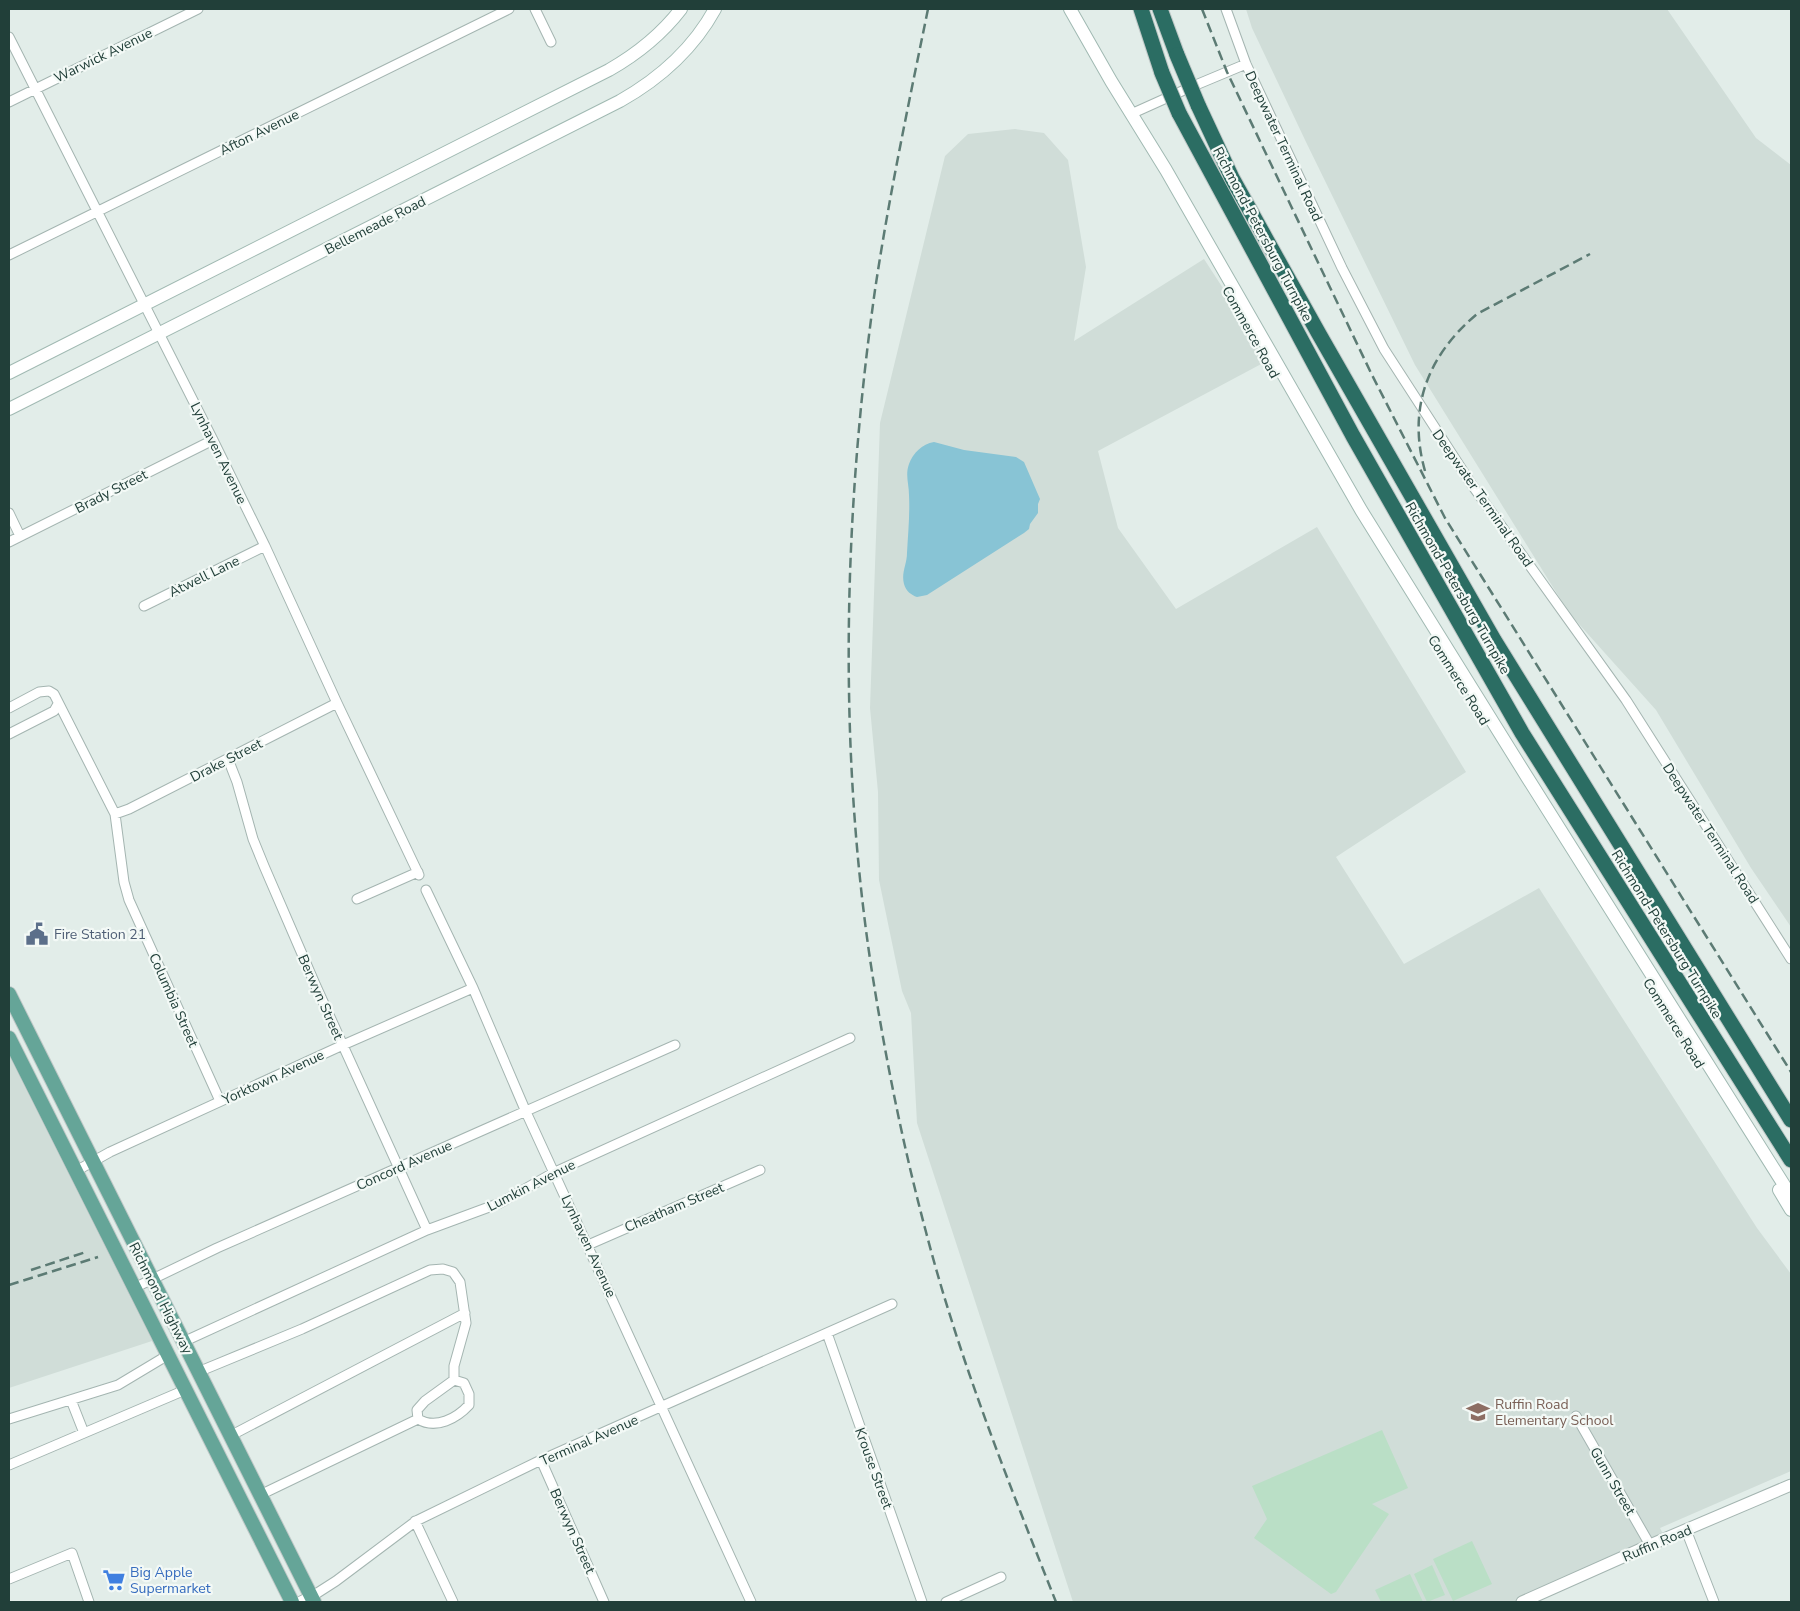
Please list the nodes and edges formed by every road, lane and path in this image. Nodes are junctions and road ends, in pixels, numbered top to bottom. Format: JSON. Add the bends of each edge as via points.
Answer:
{"nodes":[{"id":1,"x":198,"y":9,"type":"edge"},
{"id":2,"x":509,"y":9,"type":"edge"},
{"id":3,"x":535,"y":9,"type":"edge"},
{"id":4,"x":681,"y":9,"type":"edge"},
{"id":5,"x":715,"y":9,"type":"edge"},
{"id":6,"x":1070,"y":9,"type":"edge"},
{"id":7,"x":1141,"y":9,"type":"edge"},
{"id":8,"x":1160,"y":9,"type":"edge"},
{"id":9,"x":1226,"y":9,"type":"edge"},
{"id":10,"x":9,"y":37,"type":"edge"},
{"id":11,"x":551,"y":42,"type":"dead end"},
{"id":12,"x":1246,"y":64,"type":"junction"},
{"id":13,"x":35,"y":89,"type":"junction"},
{"id":14,"x":9,"y":102,"type":"edge"},
{"id":15,"x":1131,"y":114,"type":"junction"},
{"id":16,"x":1146,"y":139,"type":"junction"},
{"id":17,"x":97,"y":211,"type":"junction"},
{"id":18,"x":9,"y":255,"type":"edge"},
{"id":19,"x":145,"y":304,"type":"junction"},
{"id":20,"x":159,"y":333,"type":"junction"},
{"id":21,"x":9,"y":373,"type":"edge"},
{"id":22,"x":9,"y":409,"type":"edge"},
{"id":23,"x":213,"y":440,"type":"junction"},
{"id":24,"x":9,"y":513,"type":"edge"},
{"id":25,"x":20,"y":536,"type":"junction"},
{"id":26,"x":9,"y":542,"type":"edge"},
{"id":27,"x":265,"y":546,"type":"junction"},
{"id":28,"x":144,"y":606,"type":"dead end"},
{"id":29,"x":336,"y":703,"type":"junction"},
{"id":30,"x":58,"y":704,"type":"junction"},
{"id":31,"x":9,"y":708,"type":"edge"},
{"id":32,"x":9,"y":734,"type":"edge"},
{"id":33,"x":228,"y":759,"type":"junction"},
{"id":34,"x":115,"y":814,"type":"junction"},
{"id":35,"x":426,"y":890,"type":"dead end"},
{"id":36,"x":357,"y":899,"type":"dead end"},
{"id":37,"x":1791,"y":959,"type":"edge"},
{"id":38,"x":473,"y":988,"type":"junction"},
{"id":39,"x":9,"y":994,"type":"edge"},
{"id":40,"x":9,"y":1038,"type":"edge"},
{"id":41,"x":850,"y":1038,"type":"dead end"},
{"id":42,"x":675,"y":1044,"type":"dead end"},
{"id":43,"x":342,"y":1045,"type":"junction"},
{"id":44,"x":220,"y":1102,"type":"junction"},
{"id":45,"x":526,"y":1112,"type":"junction"},
{"id":46,"x":1791,"y":1120,"type":"edge"},
{"id":47,"x":1791,"y":1160,"type":"edge"},
{"id":48,"x":93,"y":1161,"type":"junction"},
{"id":49,"x":398,"y":1167,"type":"junction"},
{"id":50,"x":760,"y":1170,"type":"dead end"},
{"id":51,"x":76,"y":1171,"type":"junction"},
{"id":52,"x":555,"y":1172,"type":"junction"},
{"id":53,"x":1791,"y":1196,"type":"edge"},
{"id":54,"x":1791,"y":1210,"type":"edge"},
{"id":55,"x":427,"y":1230,"type":"junction"},
{"id":56,"x":588,"y":1245,"type":"junction"},
{"id":57,"x":152,"y":1280,"type":"junction"},
{"id":58,"x":134,"y":1288,"type":"junction"},
{"id":59,"x":892,"y":1304,"type":"dead end"},
{"id":60,"x":465,"y":1313,"type":"junction"},
{"id":61,"x":826,"y":1333,"type":"junction"},
{"id":62,"x":183,"y":1342,"type":"junction"},
{"id":63,"x":168,"y":1355,"type":"junction"},
{"id":64,"x":198,"y":1372,"type":"junction"},
{"id":65,"x":454,"y":1380,"type":"junction"},
{"id":66,"x":185,"y":1390,"type":"junction"},
{"id":67,"x":70,"y":1400,"type":"junction"},
{"id":68,"x":662,"y":1408,"type":"junction"},
{"id":69,"x":1576,"y":1416,"type":"dead end"},
{"id":70,"x":9,"y":1419,"type":"edge"},
{"id":71,"x":418,"y":1419,"type":"junction"},
{"id":72,"x":84,"y":1433,"type":"junction"},
{"id":73,"x":230,"y":1436,"type":"junction"},
{"id":74,"x":541,"y":1460,"type":"junction"},
{"id":75,"x":9,"y":1465,"type":"edge"},
{"id":76,"x":1791,"y":1485,"type":"edge"},
{"id":77,"x":260,"y":1495,"type":"junction"},
{"id":78,"x":415,"y":1521,"type":"junction"},
{"id":79,"x":1686,"y":1530,"type":"junction"},
{"id":80,"x":1650,"y":1545,"type":"junction"},
{"id":81,"x":1001,"y":1576,"type":"dead end"},
{"id":82,"x":9,"y":1579,"type":"edge"},
{"id":83,"x":309,"y":1600,"type":"edge"},
{"id":84,"x":89,"y":1602,"type":"edge"},
{"id":85,"x":292,"y":1602,"type":"edge"},
{"id":86,"x":453,"y":1602,"type":"edge"},
{"id":87,"x":604,"y":1602,"type":"edge"},
{"id":88,"x":751,"y":1602,"type":"edge"},
{"id":89,"x":922,"y":1602,"type":"edge"},
{"id":90,"x":946,"y":1602,"type":"edge"},
{"id":91,"x":1522,"y":1602,"type":"edge"},
{"id":92,"x":1714,"y":1602,"type":"edge"}],
"edges":[{"from":1,"to":13,"type":"street","name":"Warwick Avenue"},
{"from":2,"to":17,"type":"street","name":"Afton Avenue"},
{"from":3,"to":11,"type":"street"},
{"from":4,"to":19,"type":"main road","via":[[647,44],[609,70]]},
{"from":5,"to":20,"type":"main road","name":"Bellemeade Road","via":[[683,53],[634,93]]},
{"from":6,"to":15,"type":"main road","name":"Commerce Road"},
{"from":7,"to":47,"type":"highway","name":"Richmond-Petersburg Turnpike","bridge":true,"via":[[1179,113],[1353,436],[1522,733]]},
{"from":8,"to":46,"type":"highway","name":"Richmond-Petersburg Turnpike","bridge":true,"via":[[1198,105],[1232,178],[1318,334],[1494,640]]},
{"from":9,"to":12,"type":"street","name":"Deepwater Terminal Road"},
{"from":10,"to":13,"type":"street","name":"Lynhaven Avenue"},
{"from":12,"to":15,"type":"street"},
{"from":12,"to":37,"type":"street","name":"Deepwater Terminal Road","via":[[1342,268],[1384,349],[1472,485],[1626,700]]},
{"from":13,"to":14,"type":"street","name":"Warwick Avenue"},
{"from":13,"to":17,"type":"street","name":"Lynhaven Avenue"},
{"from":15,"to":16,"type":"main road","name":"Commerce Road"},
{"from":16,"to":53,"type":"main road","name":"Commerce Road","via":[[1361,510]]},
{"from":16,"to":54,"type":"main road","name":"Commerce Road","via":[[1156,165],[1322,457]]},
{"from":17,"to":18,"type":"street","name":"Afton Avenue"},
{"from":17,"to":19,"type":"street","name":"Lynhaven Avenue"},
{"from":19,"to":20,"type":"street","name":"Lynhaven Avenue"},
{"from":19,"to":21,"type":"main road"},
{"from":20,"to":22,"type":"main road","name":"Bellemeade Road"},
{"from":20,"to":23,"type":"street","name":"Lynhaven Avenue"},
{"from":23,"to":25,"type":"street","name":"Brady Street"},
{"from":23,"to":27,"type":"street","name":"Lynhaven Avenue"},
{"from":24,"to":25,"type":"street"},
{"from":25,"to":26,"type":"street","name":"Brady Street"},
{"from":27,"to":28,"type":"street","name":"Atwell Lane"},
{"from":27,"to":29,"type":"street","name":"Lynhaven Avenue"},
{"from":29,"to":33,"type":"street","name":"Drake Street"},
{"from":29,"to":36,"type":"street","name":"Lynhaven Avenue","via":[[418,874]]},
{"from":30,"to":31,"type":"street","via":[[54,694],[43,691]]},
{"from":30,"to":32,"type":"street","via":[[54,712]]},
{"from":30,"to":34,"type":"street","name":"Columbia Street"},
{"from":33,"to":34,"type":"street","name":"Drake Street"},
{"from":33,"to":43,"type":"street","name":"Berwyn Street","via":[[238,782],[253,839]]},
{"from":34,"to":44,"type":"street","name":"Columbia Street","via":[[129,900]]},
{"from":35,"to":38,"type":"street","name":"Lynhaven Avenue"},
{"from":38,"to":43,"type":"street","name":"Yorktown Avenue"},
{"from":38,"to":45,"type":"street","name":"Lynhaven Avenue"},
{"from":39,"to":48,"type":"main road","name":"Richmond Highway"},
{"from":40,"to":51,"type":"main road","name":"Richmond Highway"},
{"from":41,"to":52,"type":"street","name":"Lumkin Avenue"},
{"from":42,"to":45,"type":"street","name":"Concord Avenue"},
{"from":43,"to":44,"type":"street","name":"Yorktown Avenue"},
{"from":43,"to":49,"type":"street","name":"Berwyn Street"},
{"from":44,"to":48,"type":"street","name":"Yorktown Avenue"},
{"from":45,"to":49,"type":"street","name":"Concord Avenue"},
{"from":45,"to":52,"type":"street","name":"Lynhaven Avenue"},
{"from":48,"to":51,"type":"street","name":"Yorktown Avenue"},
{"from":48,"to":57,"type":"main road","name":"Richmond Highway"},
{"from":49,"to":55,"type":"street","name":"Berwyn Street"},
{"from":49,"to":57,"type":"street","name":"Concord Avenue"},
{"from":50,"to":56,"type":"street","name":"Cheatham Street"},
{"from":51,"to":58,"type":"main road","name":"Richmond Highway"},
{"from":52,"to":55,"type":"street","name":"Lumkin Avenue","via":[[500,1203]]},
{"from":52,"to":56,"type":"street","name":"Lynhaven Avenue"},
{"from":55,"to":62,"type":"street","name":"Lumkin Avenue"},
{"from":56,"to":68,"type":"street","name":"Lynhaven Avenue"},
{"from":57,"to":58,"type":"street","name":"Concord Avenue"},
{"from":57,"to":62,"type":"main road","name":"Richmond Highway"},
{"from":58,"to":63,"type":"main road","name":"Richmond Highway"},
{"from":59,"to":61,"type":"street","name":"Terminal Avenue"},
{"from":60,"to":64,"type":"street","via":[[460,1282],[453,1272],[443,1268],[430,1270]]},
{"from":60,"to":65,"type":"street","via":[[466,1323],[454,1366]]},
{"from":60,"to":73,"type":"street"},
{"from":61,"to":68,"type":"street","name":"Terminal Avenue"},
{"from":61,"to":89,"type":"street","name":"Krouse Street"},
{"from":62,"to":64,"type":"main road","name":"Richmond Highway"},
{"from":63,"to":66,"type":"main road","name":"Richmond Highway"},
{"from":63,"to":67,"type":"street","via":[[118,1385]]},
{"from":64,"to":73,"type":"main road","name":"Richmond Highway"},
{"from":65,"to":71,"type":"street","via":[[425,1400],[417,1410]]},
{"from":65,"to":71,"type":"street","via":[[464,1383],[469,1394],[469,1405],[463,1412],[448,1421],[434,1424]]},
{"from":66,"to":72,"type":"street"},
{"from":66,"to":85,"type":"main road","name":"Richmond Highway"},
{"from":67,"to":70,"type":"street"},
{"from":67,"to":72,"type":"street"},
{"from":68,"to":74,"type":"street","name":"Terminal Avenue"},
{"from":68,"to":88,"type":"street","name":"Lynhaven Avenue"},
{"from":69,"to":80,"type":"street","name":"Gunn Street"},
{"from":71,"to":77,"type":"street"},
{"from":72,"to":75,"type":"street"},
{"from":73,"to":77,"type":"main road","name":"Richmond Highway"},
{"from":74,"to":78,"type":"street","name":"Terminal Avenue"},
{"from":74,"to":87,"type":"street","name":"Berwyn Street"},
{"from":76,"to":79,"type":"street","name":"Ruffin Road"},
{"from":77,"to":83,"type":"main road","name":"Richmond Highway"},
{"from":78,"to":83,"type":"street","name":"Terminal Avenue"},
{"from":78,"to":86,"type":"street"},
{"from":79,"to":80,"type":"street","name":"Ruffin Road"},
{"from":79,"to":92,"type":"street"},
{"from":80,"to":91,"type":"street","name":"Ruffin Road"},
{"from":81,"to":90,"type":"street"},
{"from":82,"to":84,"type":"street","via":[[72,1553]]}]}
